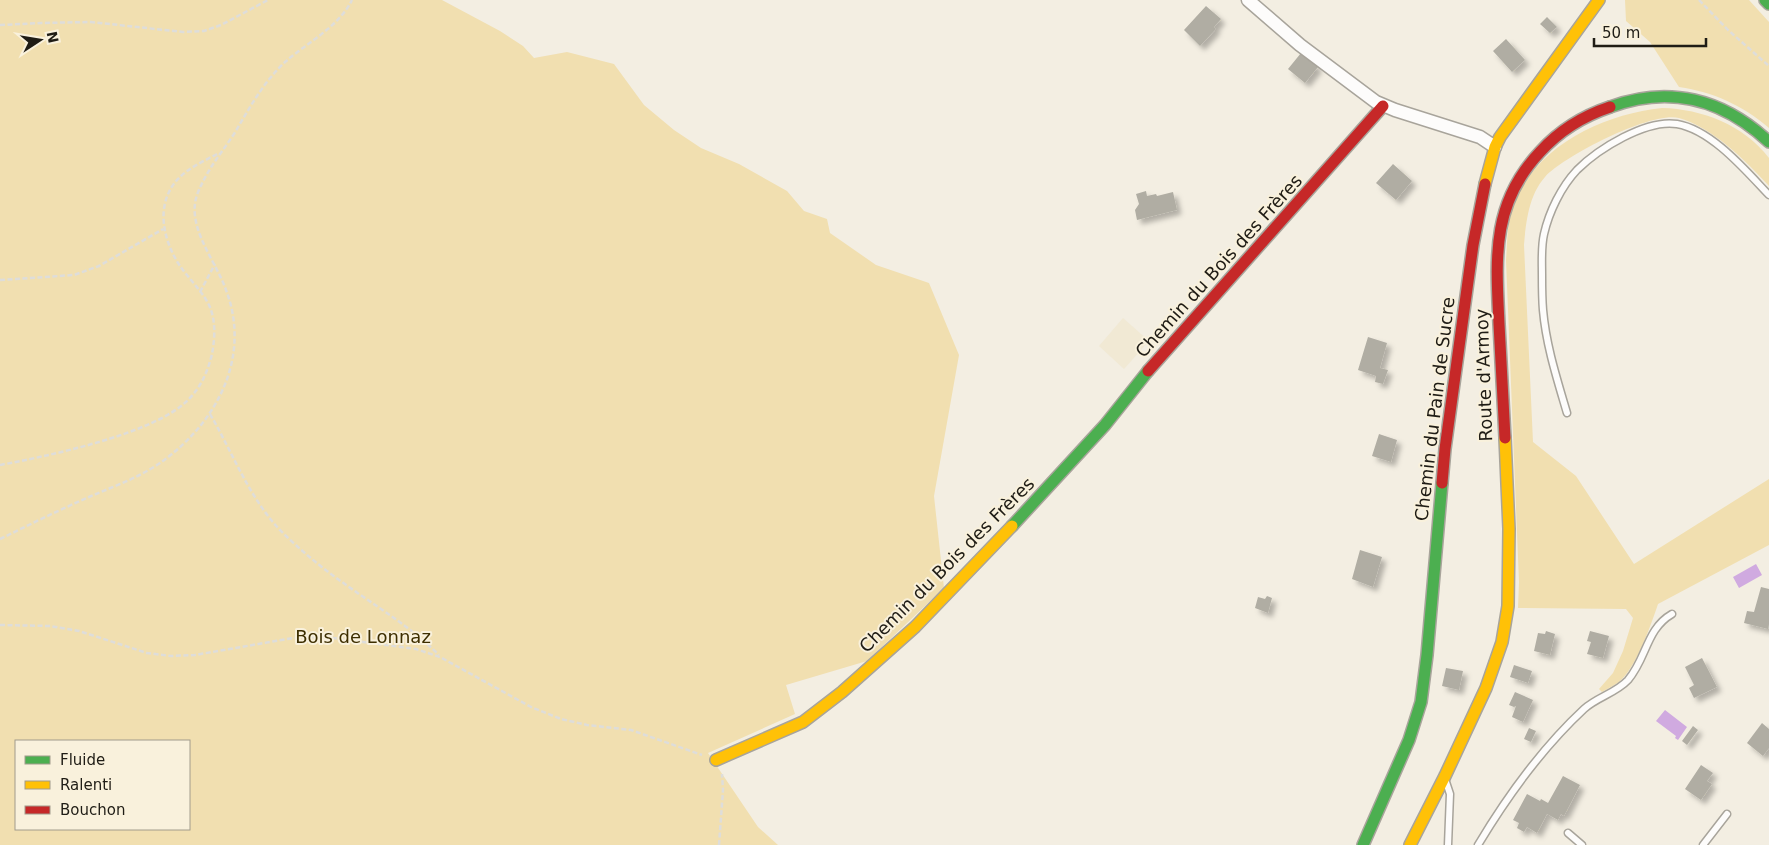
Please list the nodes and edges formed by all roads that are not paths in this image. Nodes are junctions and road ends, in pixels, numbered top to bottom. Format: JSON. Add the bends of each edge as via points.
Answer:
{"nodes":[{"id":1,"x":1248,"y":0,"type":"edge"},
{"id":2,"x":1599,"y":0,"type":"edge"},
{"id":3,"x":1765,"y":0,"type":"edge"},
{"id":4,"x":1769,"y":4,"type":"edge"},
{"id":5,"x":1383,"y":106,"type":"junction"},
{"id":6,"x":1769,"y":142,"type":"edge"},
{"id":7,"x":1495,"y":147,"type":"junction"},
{"id":8,"x":1769,"y":195,"type":"edge"},
{"id":9,"x":1567,"y":413,"type":"dead end"},
{"id":10,"x":1672,"y":614,"type":"dead end"},
{"id":11,"x":716,"y":760,"type":"road end"},
{"id":12,"x":1445,"y":776,"type":"junction"},
{"id":13,"x":1727,"y":814,"type":"dead end"},
{"id":14,"x":1568,"y":833,"type":"dead end"},
{"id":15,"x":1363,"y":845,"type":"edge"},
{"id":16,"x":1410,"y":845,"type":"edge"},
{"id":17,"x":1448,"y":845,"type":"edge"},
{"id":18,"x":1478,"y":845,"type":"edge"},
{"id":19,"x":1582,"y":845,"type":"edge"},
{"id":20,"x":1703,"y":845,"type":"edge"}],
"edges":[{"from":1,"to":5,"type":"street","via":[[1321,61]]},
{"from":2,"to":7,"type":"main road","name":"Chemin du Pain de Sucre"},
{"from":3,"to":4,"type":"main road"},
{"from":5,"to":7,"type":"street","via":[[1480,136]]},
{"from":5,"to":11,"type":"main road","name":"Chemin du Bois des Frères","via":[[1141,379],[1105,425],[915,627],[803,722]]},
{"from":6,"to":12,"type":"main road","name":"Route d'Armoy","via":[[1732,114],[1706,103],[1676,98],[1647,99],[1603,110],[1563,130],[1540,149],[1513,187],[1500,230],[1497,270],[1509,529],[1508,606],[1495,666]]},
{"from":7,"to":15,"type":"main road","name":"Chemin du Pain de Sucre","via":[[1475,228],[1451,401],[1420,702],[1409,740]]},
{"from":8,"to":9,"type":"lane","via":[[1718,145],[1677,124],[1639,130],[1589,159],[1576,171],[1552,210],[1544,234],[1542,260],[1544,318],[1551,361]]},
{"from":10,"to":18,"type":"lane","via":[[1656,627],[1627,681],[1583,710],[1526,772]]},
{"from":12,"to":16,"type":"main road","name":"Route d'Armoy"},
{"from":12,"to":17,"type":"lane","via":[[1450,794]]},
{"from":13,"to":20,"type":"lane"},
{"from":14,"to":19,"type":"lane"}]}
